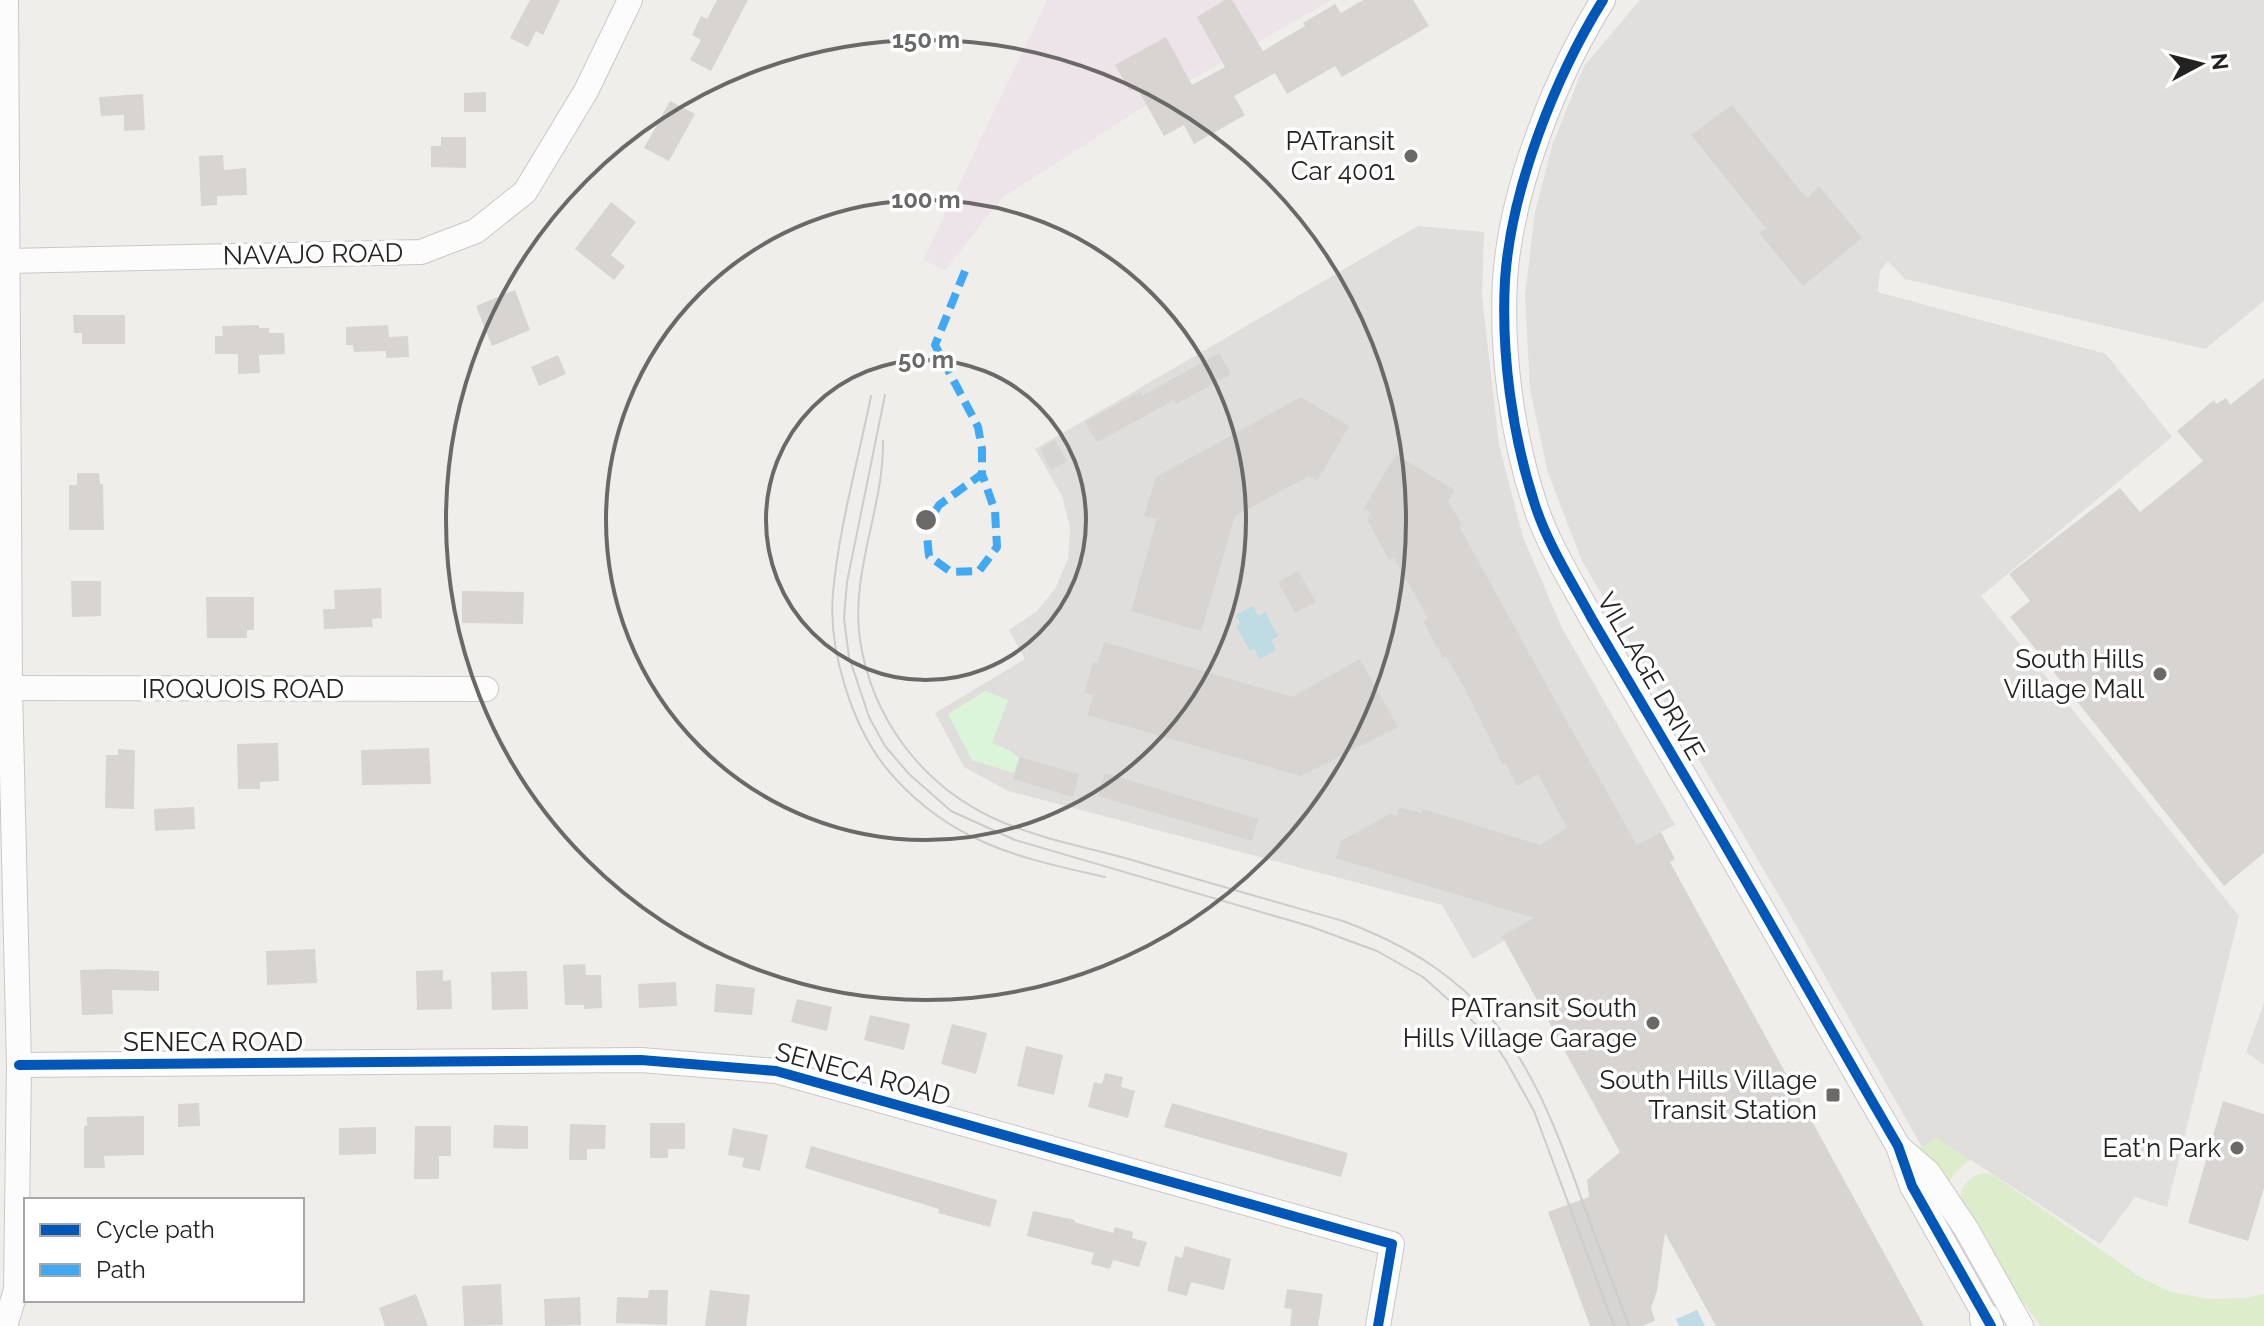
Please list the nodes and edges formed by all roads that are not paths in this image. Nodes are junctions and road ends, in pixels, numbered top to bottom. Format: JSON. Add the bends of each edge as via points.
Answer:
{"nodes":[{"id":1,"x":6,"y":0,"type":"edge"},
{"id":2,"x":630,"y":0,"type":"edge"},
{"id":3,"x":1603,"y":0,"type":"edge"},
{"id":4,"x":8,"y":261,"type":"junction"},
{"id":5,"x":5,"y":688,"type":"edge"},
{"id":6,"x":486,"y":689,"type":"dead end"},
{"id":7,"x":19,"y":1065,"type":"junction"},
{"id":8,"x":1898,"y":1146,"type":"junction"},
{"id":9,"x":1988,"y":1323,"type":"edge"},
{"id":10,"x":5,"y":1326,"type":"edge"},
{"id":11,"x":1378,"y":1326,"type":"edge"},
{"id":12,"x":2021,"y":1326,"type":"edge"}],
"edges":[{"from":1,"to":4,"type":"street"},
{"from":2,"to":4,"type":"street","name":"NAVAJO ROAD","via":[[586,91],[525,192],[476,231],[421,252]]},
{"from":3,"to":8,"type":"street","name":"VILLAGE DRIVE","via":[[1556,87],[1516,214],[1505,279],[1515,433],[1536,507],[1567,575]]},
{"from":4,"to":5,"type":"street"},
{"from":5,"to":6,"type":"street","name":"IROQUOIS ROAD"},
{"from":5,"to":7,"type":"street"},
{"from":7,"to":10,"type":"street","via":[[16,1290]]},
{"from":7,"to":11,"type":"street","name":"SENECA ROAD","via":[[641,1060],[776,1071],[1392,1244]]},
{"from":8,"to":9,"type":"street","name":"VILLAGE DRIVE","via":[[1912,1186]]},
{"from":8,"to":12,"type":"street","name":"VILLAGE DRIVE","via":[[1928,1172]]}]}
